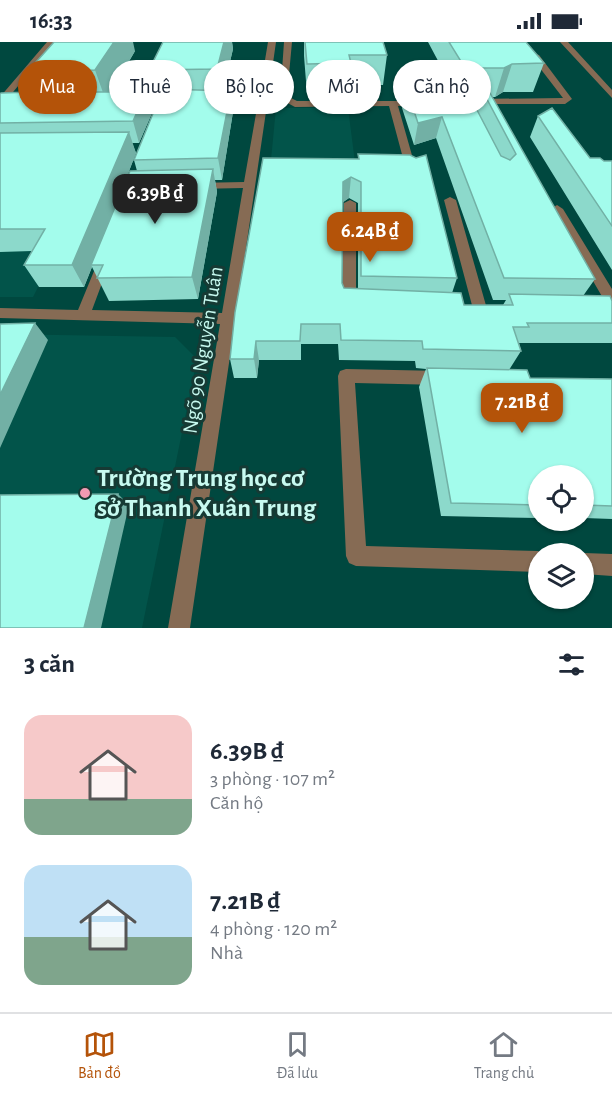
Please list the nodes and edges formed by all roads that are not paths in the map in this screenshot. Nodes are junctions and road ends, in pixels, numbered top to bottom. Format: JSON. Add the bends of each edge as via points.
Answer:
{"nodes":[{"id":1,"x":51,"y":42,"type":"edge"},
{"id":2,"x":272,"y":42,"type":"edge"},
{"id":3,"x":288,"y":42,"type":"edge"},
{"id":4,"x":490,"y":42,"type":"edge"},
{"id":5,"x":564,"y":42,"type":"edge"},
{"id":6,"x":269,"y":60,"type":"edge"},
{"id":7,"x":612,"y":95,"type":"edge"},
{"id":8,"x":546,"y":101,"type":"junction"},
{"id":9,"x":0,"y":102,"type":"edge"},
{"id":10,"x":491,"y":102,"type":"edge"},
{"id":11,"x":393,"y":103,"type":"edge"},
{"id":12,"x":0,"y":107,"type":"edge"},
{"id":13,"x":12,"y":107,"type":"edge"},
{"id":14,"x":552,"y":111,"type":"edge"},
{"id":15,"x":262,"y":114,"type":"edge"},
{"id":16,"x":396,"y":114,"type":"edge"},
{"id":17,"x":412,"y":174,"type":"edge"},
{"id":18,"x":251,"y":185,"type":"junction"},
{"id":19,"x":180,"y":187,"type":"edge"},
{"id":20,"x":450,"y":201,"type":"dead end"},
{"id":21,"x":350,"y":203,"type":"dead end"},
{"id":22,"x":557,"y":208,"type":"edge"},
{"id":23,"x":109,"y":250,"type":"edge"},
{"id":24,"x":360,"y":305,"type":"edge"},
{"id":25,"x":608,"y":307,"type":"edge"},
{"id":26,"x":480,"y":309,"type":"edge"},
{"id":27,"x":0,"y":314,"type":"edge"},
{"id":28,"x":83,"y":315,"type":"junction"},
{"id":29,"x":229,"y":319,"type":"junction"},
{"id":30,"x":462,"y":379,"type":"edge"},
{"id":31,"x":528,"y":562,"type":"edge"},
{"id":32,"x":594,"y":564,"type":"edge"},
{"id":33,"x":612,"y":565,"type":"edge"},
{"id":34,"x":178,"y":628,"type":"edge"}],
"edges":[{"from":1,"to":9,"type":"street"},
{"from":2,"to":6,"type":"street","name":"Ngõ 90 Nguyễn Tuân"},
{"from":3,"to":11,"type":"street","via":[[283,97],[287,102]]},
{"from":4,"to":8,"type":"street","via":[[536,57],[568,99]]},
{"from":5,"to":7,"type":"street"},
{"from":8,"to":10,"type":"street"},
{"from":8,"to":14,"type":"street"},
{"from":12,"to":13,"type":"street"},
{"from":15,"to":18,"type":"street","name":"Ngõ 90 Nguyễn Tuân"},
{"from":16,"to":17,"type":"street"},
{"from":18,"to":19,"type":"street"},
{"from":18,"to":29,"type":"street","name":"Ngõ 90 Nguyễn Tuân"},
{"from":20,"to":26,"type":"street"},
{"from":21,"to":24,"type":"street","via":[[348,304]]},
{"from":22,"to":25,"type":"street"},
{"from":23,"to":28,"type":"street"},
{"from":27,"to":28,"type":"street"},
{"from":28,"to":29,"type":"street"},
{"from":29,"to":34,"type":"street","name":"Ngõ 90 Nguyễn Tuân"},
{"from":30,"to":31,"type":"street","via":[[346,376],[356,556]]},
{"from":32,"to":33,"type":"street"}]}
